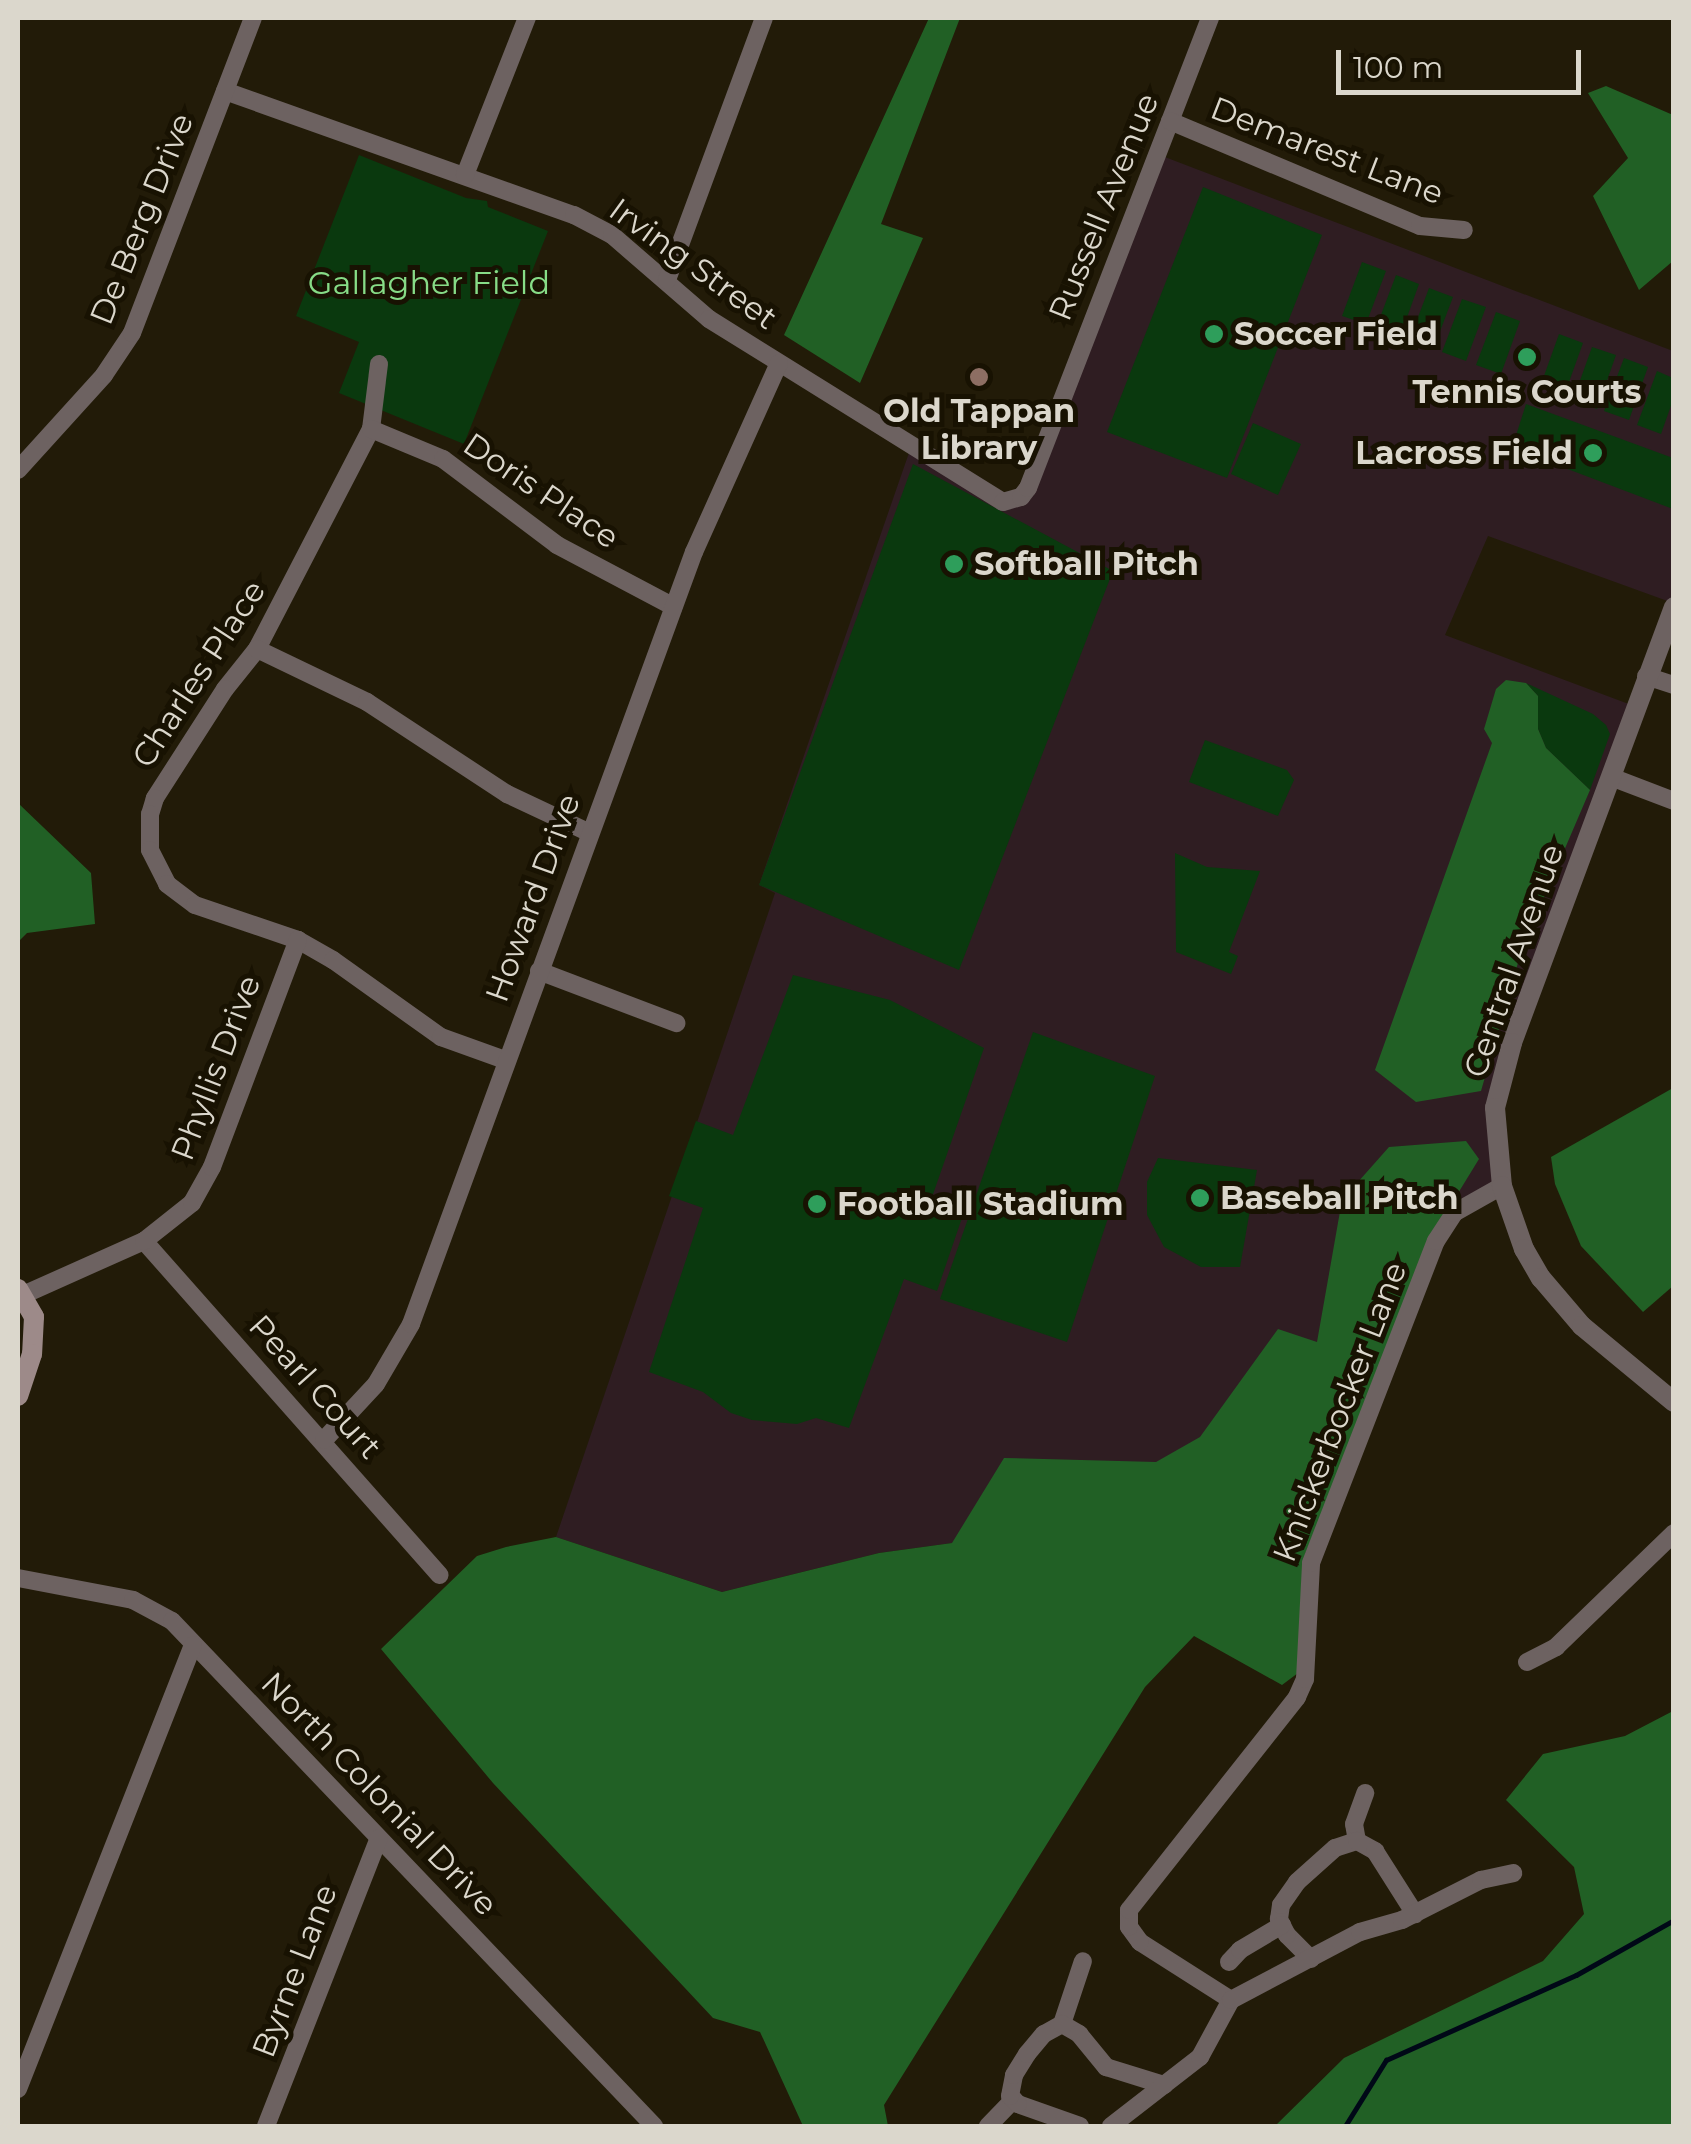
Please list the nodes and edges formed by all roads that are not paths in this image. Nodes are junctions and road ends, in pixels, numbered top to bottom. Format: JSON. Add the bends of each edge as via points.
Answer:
{"nodes":[{"id":1,"x":253,"y":18,"type":"edge"},
{"id":2,"x":527,"y":18,"type":"edge"},
{"id":3,"x":764,"y":18,"type":"edge"},
{"id":4,"x":1210,"y":18,"type":"edge"},
{"id":5,"x":225,"y":92,"type":"junction"},
{"id":6,"x":1170,"y":121,"type":"junction"},
{"id":7,"x":465,"y":176,"type":"junction"},
{"id":8,"x":1464,"y":230,"type":"dead end"},
{"id":9,"x":668,"y":280,"type":"junction"},
{"id":10,"x":779,"y":363,"type":"junction"},
{"id":11,"x":380,"y":364,"type":"dead end"},
{"id":12,"x":1053,"y":418,"type":"joint"},
{"id":13,"x":371,"y":429,"type":"junction"},
{"id":14,"x":18,"y":470,"type":"edge"},
{"id":15,"x":674,"y":607,"type":"junction"},
{"id":16,"x":1674,"y":607,"type":"edge"},
{"id":17,"x":1667,"y":644,"type":"edge"},
{"id":18,"x":257,"y":649,"type":"junction"},
{"id":19,"x":1646,"y":676,"type":"junction"},
{"id":20,"x":1674,"y":686,"type":"edge"},
{"id":21,"x":1612,"y":777,"type":"junction"},
{"id":22,"x":1674,"y":802,"type":"edge"},
{"id":23,"x":590,"y":833,"type":"junction"},
{"id":24,"x":298,"y":940,"type":"junction"},
{"id":25,"x":539,"y":970,"type":"junction"},
{"id":26,"x":676,"y":1022,"type":"dead end"},
{"id":27,"x":506,"y":1060,"type":"junction"},
{"id":28,"x":1502,"y":1186,"type":"junction"},
{"id":29,"x":144,"y":1240,"type":"junction"},
{"id":30,"x":20,"y":1292,"type":"edge"},
{"id":31,"x":18,"y":1396,"type":"edge"},
{"id":32,"x":1674,"y":1402,"type":"edge"},
{"id":33,"x":324,"y":1440,"type":"junction"},
{"id":34,"x":1674,"y":1533,"type":"edge"},
{"id":35,"x":439,"y":1575,"type":"dead end"},
{"id":36,"x":18,"y":1578,"type":"edge"},
{"id":37,"x":194,"y":1645,"type":"junction"},
{"id":38,"x":1527,"y":1662,"type":"dead end"},
{"id":39,"x":1365,"y":1793,"type":"dead end"},
{"id":40,"x":379,"y":1838,"type":"junction"},
{"id":41,"x":1357,"y":1841,"type":"junction"},
{"id":42,"x":1513,"y":1873,"type":"dead end"},
{"id":43,"x":1415,"y":1914,"type":"junction"},
{"id":44,"x":1282,"y":1925,"type":"junction"},
{"id":45,"x":1311,"y":1958,"type":"junction"},
{"id":46,"x":1084,"y":1961,"type":"dead end"},
{"id":47,"x":1229,"y":1962,"type":"dead end"},
{"id":48,"x":1231,"y":2000,"type":"junction"},
{"id":49,"x":1062,"y":2024,"type":"junction"},
{"id":50,"x":1164,"y":2085,"type":"junction"},
{"id":51,"x":18,"y":2089,"type":"edge"},
{"id":52,"x":1014,"y":2100,"type":"junction"},
{"id":53,"x":266,"y":2126,"type":"edge"},
{"id":54,"x":654,"y":2126,"type":"edge"},
{"id":55,"x":988,"y":2126,"type":"edge"},
{"id":56,"x":1080,"y":2126,"type":"edge"},
{"id":57,"x":1110,"y":2126,"type":"edge"}],
"edges":[{"from":1,"to":5,"type":"street","name":"De Berg Drive"},
{"from":2,"to":7,"type":"street"},
{"from":3,"to":9,"type":"street"},
{"from":4,"to":6,"type":"street","name":"Russell Avenue"},
{"from":5,"to":7,"type":"street","name":"Irving Street"},
{"from":5,"to":14,"type":"street","name":"De Berg Drive","via":[[132,333],[104,376]]},
{"from":6,"to":8,"type":"street","name":"Demarest Lane","via":[[1420,226]]},
{"from":6,"to":12,"type":"street","name":"Russell Avenue"},
{"from":7,"to":9,"type":"street","name":"Irving Street","via":[[612,235]]},
{"from":9,"to":10,"type":"street","name":"Irving Street","via":[[710,319]]},
{"from":10,"to":12,"type":"street","name":"Irving Street","via":[[1003,502],[1028,488]]},
{"from":10,"to":15,"type":"street","name":"Howard Drive"},
{"from":11,"to":13,"type":"street","name":"Charles Place"},
{"from":13,"to":15,"type":"street","name":"Doris Place","via":[[443,460],[557,545]]},
{"from":13,"to":18,"type":"street","name":"Charles Place"},
{"from":15,"to":23,"type":"street","name":"Howard Drive"},
{"from":16,"to":17,"type":"street","name":"Central Avenue"},
{"from":17,"to":19,"type":"street","name":"Central Avenue"},
{"from":18,"to":23,"type":"street","via":[[367,702],[507,794]]},
{"from":18,"to":24,"type":"street","name":"Charles Place","via":[[155,798],[150,850],[168,884],[195,904]]},
{"from":19,"to":20,"type":"street"},
{"from":19,"to":21,"type":"street","name":"Central Avenue"},
{"from":21,"to":22,"type":"street"},
{"from":21,"to":28,"type":"street","name":"Central Avenue","via":[[1502,1075],[1495,1108]]},
{"from":23,"to":25,"type":"street","name":"Howard Drive"},
{"from":24,"to":27,"type":"street","name":"Charles Place","via":[[441,1037]]},
{"from":24,"to":29,"type":"street","name":"Phyllis Drive","via":[[212,1167],[192,1203]]},
{"from":25,"to":26,"type":"street"},
{"from":25,"to":27,"type":"street","name":"Howard Drive"},
{"from":27,"to":33,"type":"street","name":"Howard Drive","via":[[411,1324],[376,1384]]},
{"from":28,"to":32,"type":"street","name":"Central Avenue","via":[[1524,1249],[1562,1305]]},
{"from":28,"to":48,"type":"street","name":"Knickerbocker Lane","via":[[1454,1213],[1436,1242],[1311,1563],[1304,1679],[1297,1697],[1130,1910],[1129,1928],[1140,1942]]},
{"from":29,"to":30,"type":"street","name":"Phyllis Drive"},
{"from":29,"to":33,"type":"street","name":"Pearl Court"},
{"from":30,"to":31,"type":"main road","via":[[34,1316],[34,1335]]},
{"from":33,"to":35,"type":"street","name":"Pearl Court"},
{"from":34,"to":38,"type":"street","via":[[1556,1646]]},
{"from":36,"to":37,"type":"street","name":"North Colonial Drive","via":[[133,1600],[172,1622]]},
{"from":37,"to":40,"type":"street","name":"North Colonial Drive"},
{"from":37,"to":51,"type":"street"},
{"from":39,"to":41,"type":"street","via":[[1354,1824]]},
{"from":40,"to":53,"type":"street","name":"Byrne Lane"},
{"from":40,"to":54,"type":"street","name":"North Colonial Drive"},
{"from":41,"to":43,"type":"street","via":[[1375,1851]]},
{"from":41,"to":44,"type":"street","via":[[1335,1848],[1297,1882],[1281,1905]]},
{"from":42,"to":43,"type":"street","via":[[1481,1880]]},
{"from":43,"to":45,"type":"street"},
{"from":44,"to":45,"type":"street"},
{"from":44,"to":47,"type":"street"},
{"from":45,"to":48,"type":"street"},
{"from":46,"to":49,"type":"street"},
{"from":48,"to":50,"type":"street","via":[[1200,2057]]},
{"from":49,"to":50,"type":"street","via":[[1106,2067]]},
{"from":49,"to":52,"type":"street","via":[[1044,2034],[1014,2074]]},
{"from":50,"to":57,"type":"street"},
{"from":52,"to":55,"type":"street"},
{"from":52,"to":56,"type":"street"}]}
